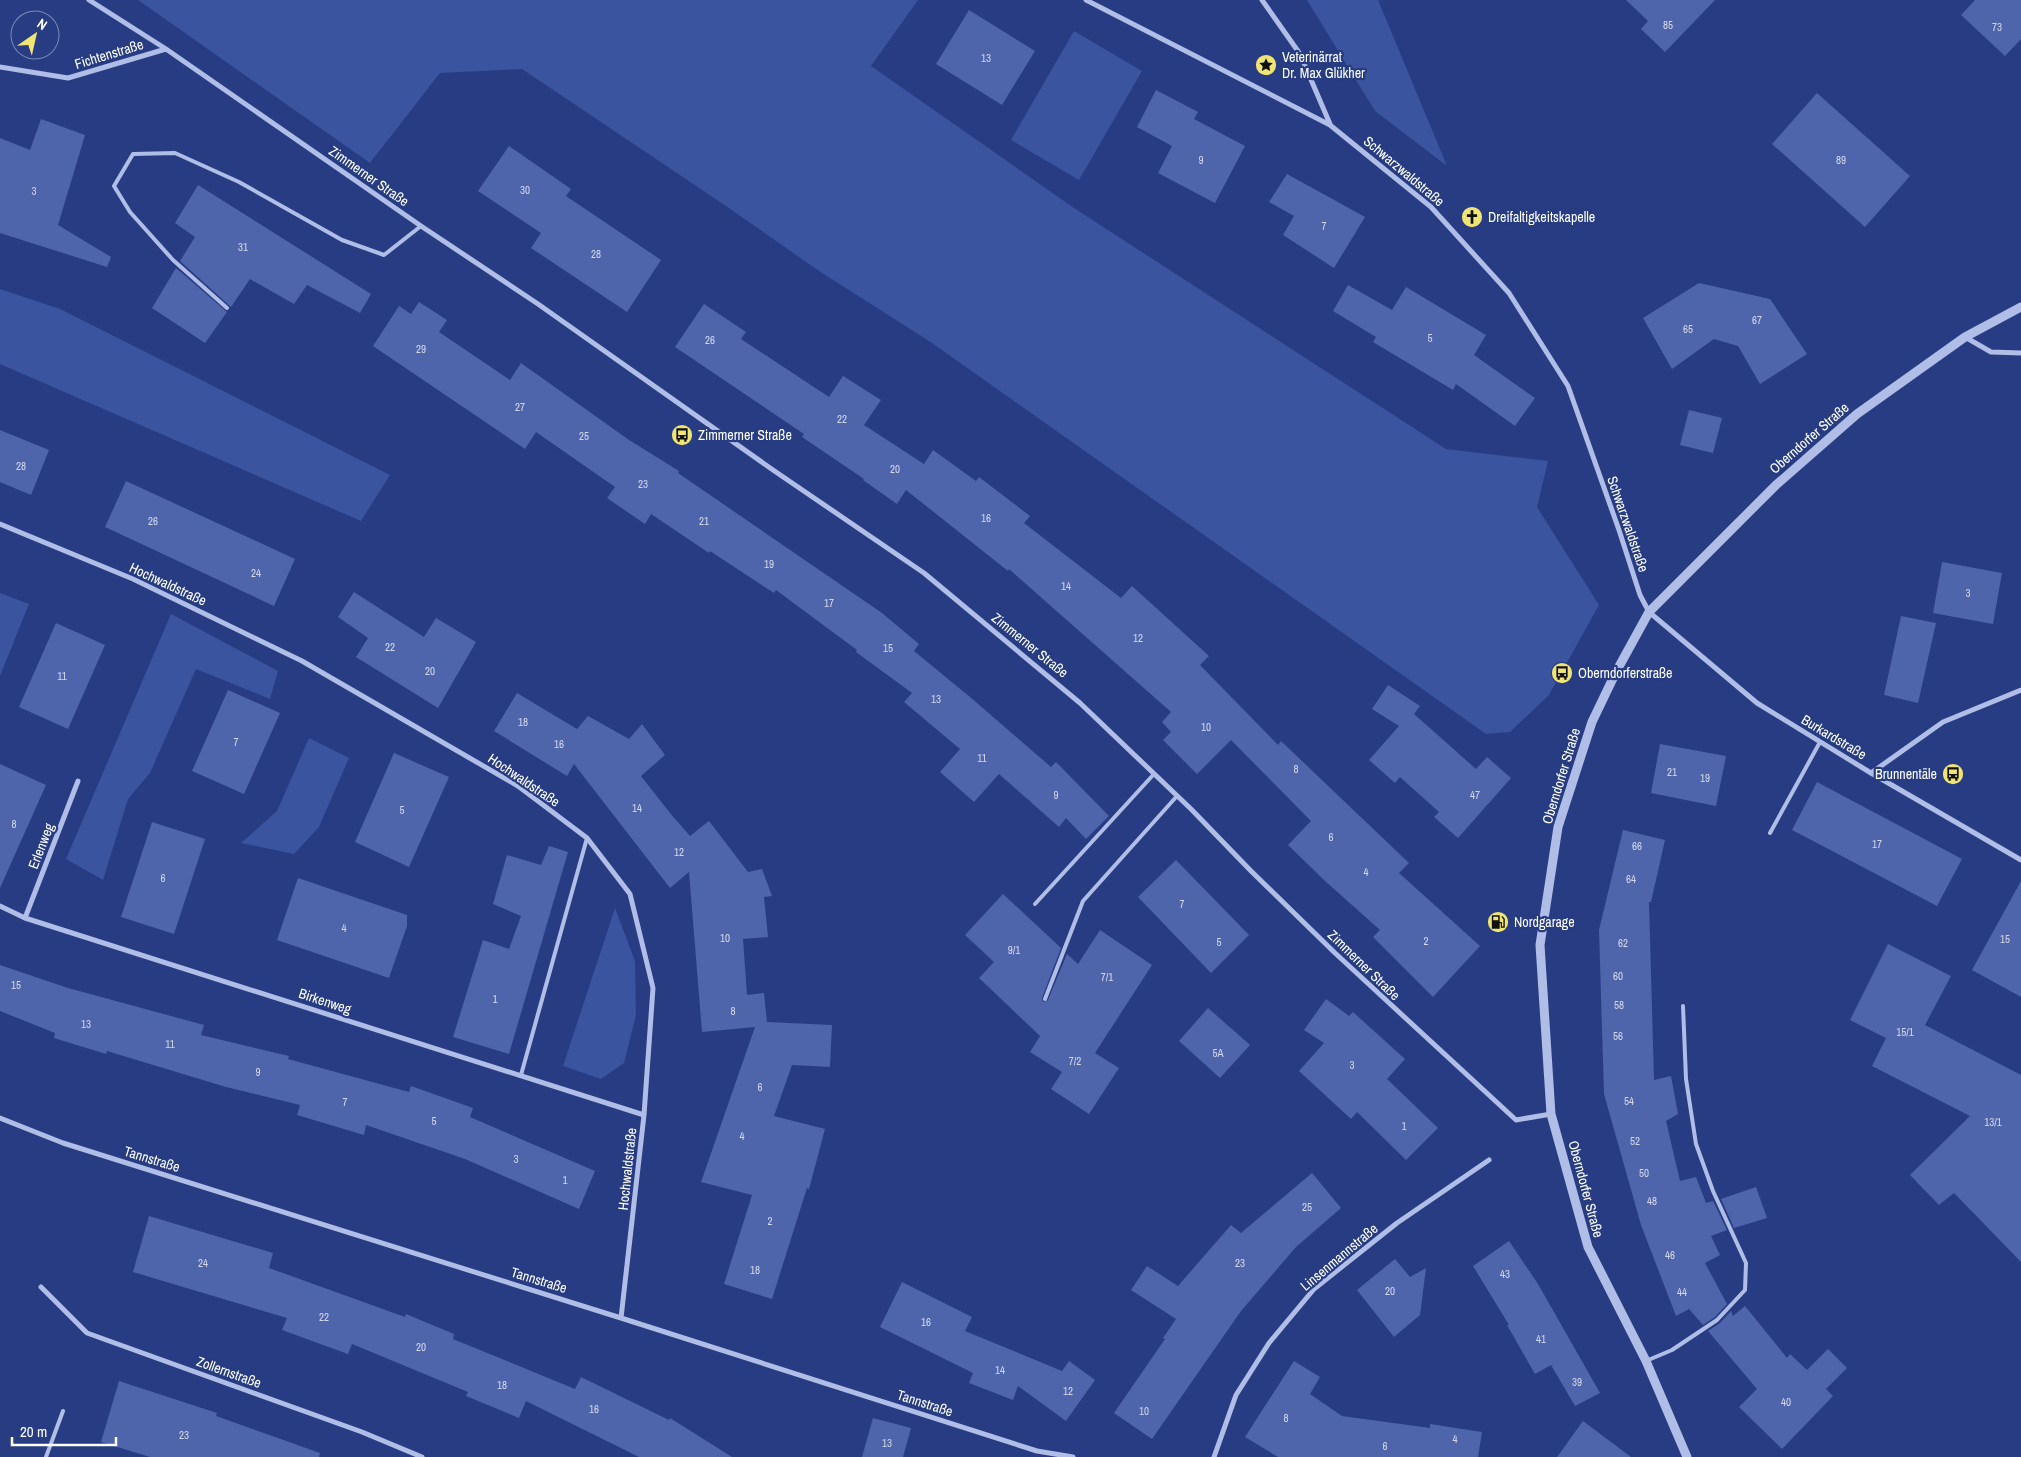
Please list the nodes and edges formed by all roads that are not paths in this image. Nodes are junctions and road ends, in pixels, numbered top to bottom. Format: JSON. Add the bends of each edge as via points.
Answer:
{"nodes":[{"id":1,"x":90,"y":0,"type":"edge"},
{"id":2,"x":1086,"y":0,"type":"edge"},
{"id":3,"x":1262,"y":0,"type":"edge"},
{"id":4,"x":166,"y":48,"type":"junction"},
{"id":5,"x":0,"y":67,"type":"edge"},
{"id":6,"x":1330,"y":125,"type":"junction"},
{"id":7,"x":421,"y":226,"type":"junction"},
{"id":8,"x":2021,"y":307,"type":"edge"},
{"id":9,"x":227,"y":308,"type":"dead end"},
{"id":10,"x":1964,"y":337,"type":"junction"},
{"id":11,"x":2021,"y":352,"type":"edge"},
{"id":12,"x":0,"y":524,"type":"edge"},
{"id":13,"x":1649,"y":612,"type":"junction"},
{"id":14,"x":2021,"y":690,"type":"edge"},
{"id":15,"x":1820,"y":742,"type":"junction"},
{"id":16,"x":1870,"y":773,"type":"junction"},
{"id":17,"x":1154,"y":774,"type":"junction"},
{"id":18,"x":78,"y":781,"type":"dead end"},
{"id":19,"x":1177,"y":796,"type":"junction"},
{"id":20,"x":1770,"y":833,"type":"dead end"},
{"id":21,"x":587,"y":838,"type":"junction"},
{"id":22,"x":2021,"y":860,"type":"edge"},
{"id":23,"x":1035,"y":904,"type":"dead end"},
{"id":24,"x":0,"y":906,"type":"edge"},
{"id":25,"x":25,"y":918,"type":"junction"},
{"id":26,"x":1044,"y":999,"type":"dead end"},
{"id":27,"x":1683,"y":1006,"type":"dead end"},
{"id":28,"x":522,"y":1075,"type":"junction"},
{"id":29,"x":1551,"y":1114,"type":"junction"},
{"id":30,"x":644,"y":1115,"type":"junction"},
{"id":31,"x":0,"y":1118,"type":"edge"},
{"id":32,"x":1488,"y":1160,"type":"dead end"},
{"id":33,"x":41,"y":1287,"type":"dead end"},
{"id":34,"x":622,"y":1318,"type":"junction"},
{"id":35,"x":1646,"y":1361,"type":"junction"},
{"id":36,"x":63,"y":1411,"type":"dead end"},
{"id":37,"x":46,"y":1457,"type":"edge"},
{"id":38,"x":422,"y":1457,"type":"edge"},
{"id":39,"x":1073,"y":1457,"type":"edge"},
{"id":40,"x":1214,"y":1457,"type":"edge"},
{"id":41,"x":1687,"y":1457,"type":"edge"}],
"edges":[{"from":1,"to":4,"type":"street","name":"Zimmerner Straße"},
{"from":2,"to":6,"type":"street","name":"Schwarzwaldstraße"},
{"from":3,"to":6,"type":"street","via":[[1300,54]]},
{"from":4,"to":5,"type":"street","name":"Fichtenstraße","via":[[68,78]]},
{"from":4,"to":7,"type":"street","name":"Zimmerner Straße"},
{"from":6,"to":13,"type":"street","name":"Schwarzwaldstraße","via":[[1431,207],[1509,293],[1568,386],[1640,595]]},
{"from":7,"to":9,"type":"lane","via":[[384,255],[342,240],[239,182],[175,153],[133,154],[114,186],[130,212],[173,260]]},
{"from":7,"to":17,"type":"street","name":"Zimmerner Straße","via":[[924,574],[1063,687]]},
{"from":8,"to":10,"type":"street","name":"Oberndorfer Straße"},
{"from":10,"to":11,"type":"street","via":[[1991,352]]},
{"from":10,"to":13,"type":"street","name":"Oberndorfer Straße","via":[[1856,414],[1774,486]]},
{"from":12,"to":21,"type":"street","name":"Hochwaldstraße","via":[[133,579],[302,661],[518,786]]},
{"from":13,"to":15,"type":"street","name":"Burkardstraße","via":[[1757,703]]},
{"from":13,"to":29,"type":"street","name":"Oberndorfer Straße","via":[[1592,722],[1558,827],[1540,945]]},
{"from":14,"to":16,"type":"street","via":[[1943,722]]},
{"from":15,"to":16,"type":"street","name":"Burkardstraße"},
{"from":15,"to":20,"type":"lane"},
{"from":16,"to":22,"type":"street","name":"Burkardstraße"},
{"from":17,"to":19,"type":"street","name":"Zimmerner Straße"},
{"from":17,"to":23,"type":"lane"},
{"from":18,"to":25,"type":"street","name":"Erlenweg"},
{"from":19,"to":26,"type":"lane","via":[[1083,901]]},
{"from":19,"to":29,"type":"street","name":"Zimmerner Straße","via":[[1335,953],[1516,1120]]},
{"from":21,"to":28,"type":"lane"},
{"from":21,"to":30,"type":"street","name":"Hochwaldstraße","via":[[630,894],[653,988]]},
{"from":24,"to":25,"type":"street","name":"Birkenweg"},
{"from":25,"to":28,"type":"street","name":"Birkenweg"},
{"from":27,"to":35,"type":"lane","via":[[1686,1079],[1696,1144],[1746,1263],[1745,1290],[1717,1320],[1672,1350]]},
{"from":28,"to":30,"type":"street","name":"Birkenweg"},
{"from":29,"to":35,"type":"street","name":"Oberndorfer Straße","via":[[1588,1247]]},
{"from":30,"to":34,"type":"street","name":"Hochwaldstraße"},
{"from":31,"to":34,"type":"street","name":"Tannstraße","via":[[64,1143]]},
{"from":32,"to":40,"type":"street","name":"Linsenmannstraße","via":[[1397,1223],[1314,1289],[1269,1343],[1236,1395]]},
{"from":33,"to":38,"type":"street","name":"Zollernstraße","via":[[87,1332]]},
{"from":34,"to":39,"type":"street","name":"Tannstraße","via":[[1037,1451]]},
{"from":35,"to":41,"type":"street","name":"Oberndorfer Straße"},
{"from":36,"to":37,"type":"lane"}]}
